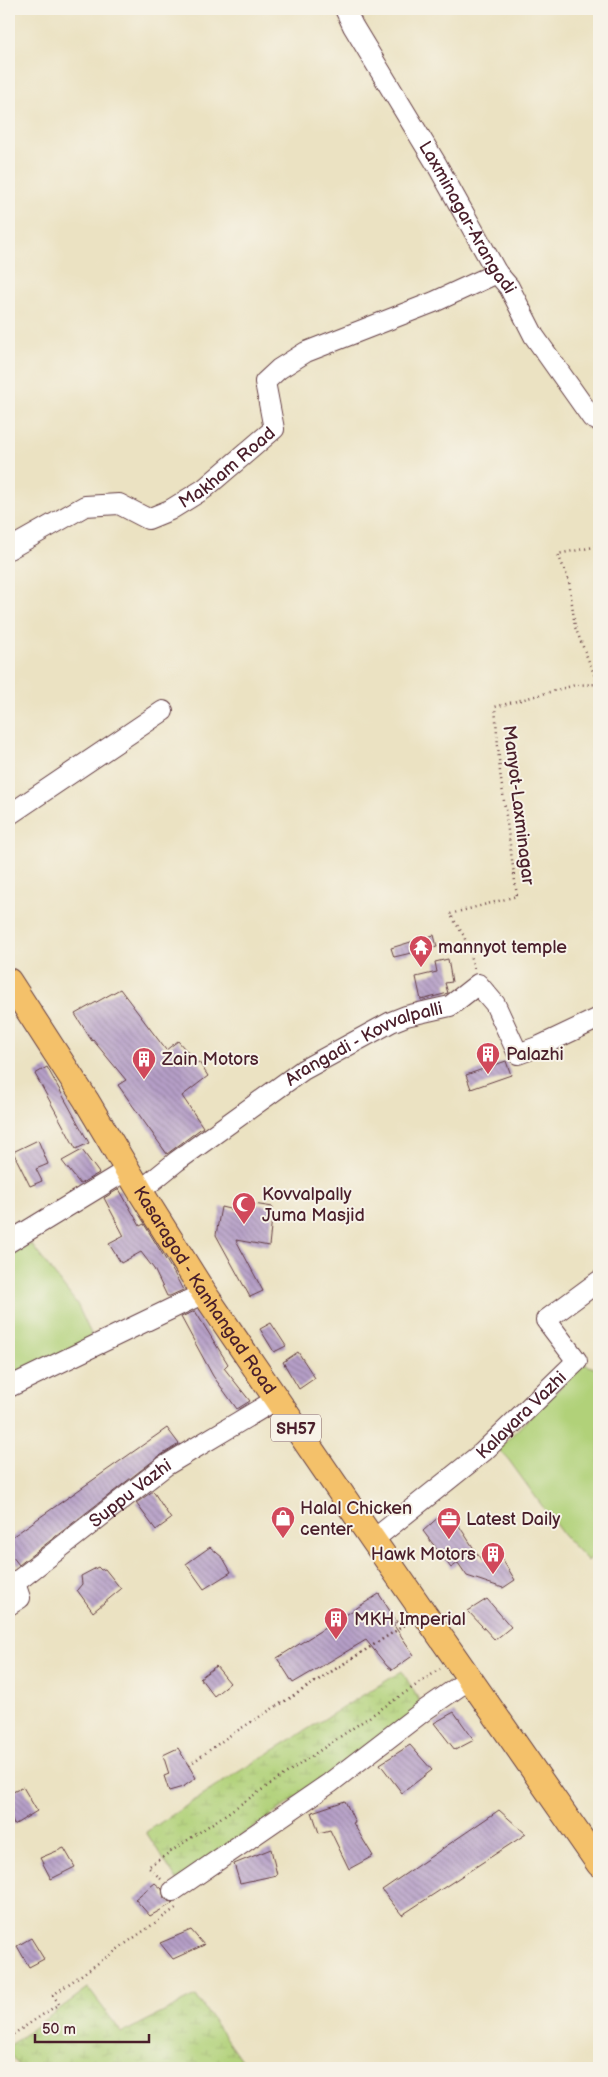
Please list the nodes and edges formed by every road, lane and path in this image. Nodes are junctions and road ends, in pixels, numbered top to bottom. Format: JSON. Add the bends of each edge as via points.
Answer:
{"nodes":[{"id":1,"x":345,"y":9,"type":"edge"},
{"id":2,"x":497,"y":273,"type":"junction"},
{"id":3,"x":599,"y":421,"type":"edge"},
{"id":4,"x":599,"y":546,"type":"edge"},
{"id":5,"x":9,"y":549,"type":"edge"},
{"id":6,"x":163,"y":711,"type":"dead end"},
{"id":7,"x":9,"y":815,"type":"edge"},
{"id":8,"x":9,"y":981,"type":"edge"},
{"id":9,"x":478,"y":984,"type":"junction"},
{"id":10,"x":599,"y":1018,"type":"edge"},
{"id":11,"x":127,"y":1170,"type":"junction"},
{"id":12,"x":140,"y":1191,"type":"junction"},
{"id":13,"x":9,"y":1242,"type":"edge"},
{"id":14,"x":599,"y":1281,"type":"edge"},
{"id":15,"x":204,"y":1293,"type":"junction"},
{"id":16,"x":9,"y":1387,"type":"edge"},
{"id":17,"x":277,"y":1399,"type":"junction"},
{"id":18,"x":373,"y":1540,"type":"junction"},
{"id":19,"x":9,"y":1605,"type":"edge"},
{"id":20,"x":424,"y":1613,"type":"junction"},
{"id":21,"x":470,"y":1678,"type":"junction"},
{"id":22,"x":189,"y":1765,"type":"dead end"},
{"id":23,"x":599,"y":1864,"type":"edge"},
{"id":24,"x":173,"y":1892,"type":"dead end"}],
"edges":[{"from":1,"to":2,"type":"street","name":"Laxminagar-Arangadi"},
{"from":2,"to":3,"type":"street","name":"Laxminagar-Arangadi","via":[[509,287],[534,336],[592,418]]},
{"from":2,"to":5,"type":"street","name":"Makham Road","via":[[434,302],[306,352],[279,370],[265,382],[274,429],[204,489],[170,510],[148,519],[118,504],[85,506]]},
{"from":4,"to":9,"type":"path","name":"Manyot-Laxminagar","via":[[558,554],[570,581],[575,627],[598,684],[575,685],[494,707],[517,896],[450,914],[464,936]]},
{"from":6,"to":7,"type":"street"},
{"from":8,"to":11,"type":"main road","name":"Kasaragod - Kanhangad Road","number":"SH57"},
{"from":9,"to":10,"type":"street","via":[[495,1004],[518,1054]]},
{"from":9,"to":12,"type":"street","name":"Arangadi - Kovvalpalli","via":[[450,1006],[391,1022],[303,1070]]},
{"from":11,"to":12,"type":"main road","name":"Kasaragod - Kanhangad Road","number":"SH57"},
{"from":11,"to":13,"type":"street"},
{"from":12,"to":15,"type":"main road","name":"Kasaragod - Kanhangad Road","number":"SH57"},
{"from":14,"to":18,"type":"street","name":"Kalayara Vazhi","via":[[546,1320],[577,1361],[483,1452]]},
{"from":15,"to":16,"type":"street"},
{"from":15,"to":17,"type":"main road","name":"Kasaragod - Kanhangad Road","number":"SH57"},
{"from":17,"to":18,"type":"main road","name":"Kasaragod - Kanhangad Road","number":"SH57"},
{"from":17,"to":19,"type":"street","name":"Suppu Vazhi","via":[[165,1466],[15,1584],[20,1598]]},
{"from":18,"to":20,"type":"main road","name":"Kasaragod - Kanhangad Road","number":"SH57"},
{"from":20,"to":21,"type":"main road","name":"Kasaragod - Kanhangad Road","number":"SH57"},
{"from":20,"to":22,"type":"path","via":[[229,1736]]},
{"from":21,"to":23,"type":"main road","name":"Kasaragod - Kanhangad Road","number":"SH57"},
{"from":21,"to":24,"type":"street","via":[[330,1783]]}]}
